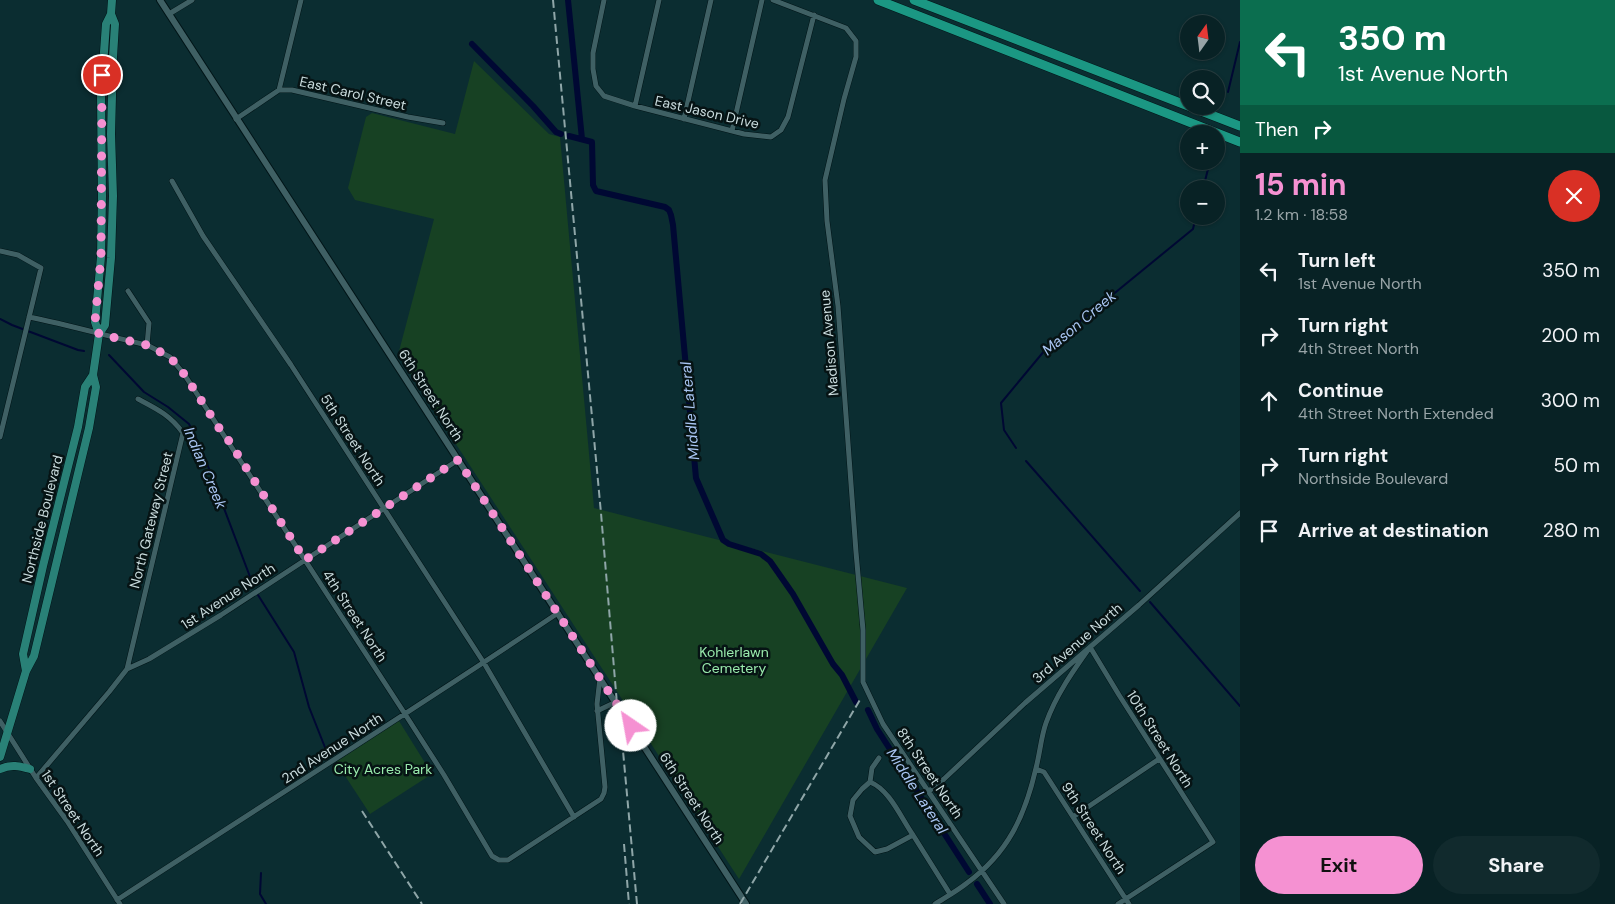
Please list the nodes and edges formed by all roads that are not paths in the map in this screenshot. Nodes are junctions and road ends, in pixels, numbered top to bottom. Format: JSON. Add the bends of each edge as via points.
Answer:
{"nodes":[{"id":1,"x":112,"y":0,"type":"edge"},
{"id":2,"x":160,"y":0,"type":"edge"},
{"id":3,"x":192,"y":0,"type":"edge"},
{"id":4,"x":301,"y":0,"type":"edge"},
{"id":5,"x":604,"y":0,"type":"edge"},
{"id":6,"x":659,"y":0,"type":"edge"},
{"id":7,"x":711,"y":0,"type":"edge"},
{"id":8,"x":762,"y":0,"type":"edge"},
{"id":9,"x":773,"y":0,"type":"edge"},
{"id":10,"x":878,"y":0,"type":"edge"},
{"id":11,"x":914,"y":0,"type":"edge"},
{"id":12,"x":169,"y":14,"type":"junction"},
{"id":13,"x":814,"y":15,"type":"junction"},
{"id":14,"x":279,"y":90,"type":"junction"},
{"id":15,"x":635,"y":106,"type":"junction"},
{"id":16,"x":236,"y":119,"type":"junction"},
{"id":17,"x":684,"y":119,"type":"junction"},
{"id":18,"x":442,"y":123,"type":"dead end"},
{"id":19,"x":1240,"y":126,"type":"edge"},
{"id":20,"x":732,"y":131,"type":"junction"},
{"id":21,"x":1240,"y":143,"type":"edge"},
{"id":22,"x":172,"y":182,"type":"dead end"},
{"id":23,"x":0,"y":251,"type":"edge"},
{"id":24,"x":128,"y":291,"type":"dead end"},
{"id":25,"x":29,"y":317,"type":"junction"},
{"id":26,"x":99,"y":334,"type":"junction"},
{"id":27,"x":147,"y":345,"type":"junction"},
{"id":28,"x":93,"y":376,"type":"junction"},
{"id":29,"x":138,"y":399,"type":"dead end"},
{"id":30,"x":0,"y":436,"type":"edge"},
{"id":31,"x":458,"y":460,"type":"junction"},
{"id":32,"x":384,"y":508,"type":"junction"},
{"id":33,"x":1240,"y":512,"type":"edge"},
{"id":34,"x":305,"y":560,"type":"junction"},
{"id":35,"x":558,"y":613,"type":"junction"},
{"id":36,"x":864,"y":646,"type":"joint"},
{"id":37,"x":1090,"y":647,"type":"junction"},
{"id":38,"x":484,"y":663,"type":"junction"},
{"id":39,"x":127,"y":669,"type":"junction"},
{"id":40,"x":26,"y":671,"type":"junction"},
{"id":41,"x":600,"y":678,"type":"junction"},
{"id":42,"x":616,"y":702,"type":"junction"},
{"id":43,"x":597,"y":711,"type":"junction"},
{"id":44,"x":405,"y":714,"type":"junction"},
{"id":45,"x":0,"y":721,"type":"edge"},
{"id":46,"x":8,"y":734,"type":"junction"},
{"id":47,"x":0,"y":757,"type":"edge"},
{"id":48,"x":879,"y":758,"type":"dead end"},
{"id":49,"x":1159,"y":759,"type":"junction"},
{"id":50,"x":0,"y":769,"type":"edge"},
{"id":51,"x":30,"y":769,"type":"junction"},
{"id":52,"x":1036,"y":769,"type":"junction"},
{"id":53,"x":36,"y":778,"type":"junction"},
{"id":54,"x":870,"y":782,"type":"junction"},
{"id":55,"x":929,"y":791,"type":"junction"},
{"id":56,"x":574,"y":816,"type":"junction"},
{"id":57,"x":1074,"y":817,"type":"junction"},
{"id":58,"x":913,"y":835,"type":"junction"},
{"id":59,"x":982,"y":871,"type":"junction"},
{"id":60,"x":950,"y":894,"type":"junction"},
{"id":61,"x":1128,"y":901,"type":"edge"},
{"id":62,"x":119,"y":902,"type":"edge"},
{"id":63,"x":746,"y":904,"type":"edge"},
{"id":64,"x":935,"y":904,"type":"edge"},
{"id":65,"x":1004,"y":904,"type":"edge"},
{"id":66,"x":1118,"y":904,"type":"edge"}],
"edges":[{"from":1,"to":26,"type":"main road","name":"Northside Boulevard","via":[[111,14],[115,24],[111,258],[105,326]]},
{"from":2,"to":12,"type":"street","name":"6th Street North"},
{"from":3,"to":12,"type":"street"},
{"from":4,"to":14,"type":"street"},
{"from":5,"to":15,"type":"street","name":"East Jason Drive","via":[[593,53],[596,86],[604,96]]},
{"from":6,"to":15,"type":"street"},
{"from":7,"to":17,"type":"street"},
{"from":8,"to":20,"type":"street"},
{"from":9,"to":13,"type":"street"},
{"from":10,"to":21,"type":"highway"},
{"from":11,"to":19,"type":"highway"},
{"from":12,"to":16,"type":"street","name":"6th Street North"},
{"from":13,"to":20,"type":"street","name":"East Jason Drive","via":[[788,118],[781,130],[771,137]]},
{"from":13,"to":36,"type":"street","name":"Madison Avenue","via":[[846,28],[856,41],[856,57],[826,180]]},
{"from":14,"to":16,"type":"street","name":"East Carol Street"},
{"from":14,"to":18,"type":"street","name":"East Carol Street","via":[[292,90]]},
{"from":15,"to":17,"type":"street","name":"East Jason Drive"},
{"from":16,"to":31,"type":"street","name":"6th Street North"},
{"from":17,"to":20,"type":"street","name":"East Jason Drive"},
{"from":22,"to":32,"type":"street","name":"5th Street North","via":[[203,236]]},
{"from":23,"to":25,"type":"street","via":[[18,255],[41,268]]},
{"from":24,"to":27,"type":"street","via":[[149,323]]},
{"from":25,"to":26,"type":"street","name":"4th Street North"},
{"from":25,"to":30,"type":"street"},
{"from":26,"to":27,"type":"street","name":"4th Street North"},
{"from":26,"to":28,"type":"main road","name":"Northside Boulevard"},
{"from":27,"to":34,"type":"street","name":"4th Street North","via":[[170,357],[184,374]]},
{"from":28,"to":40,"type":"main road","name":"Northside Boulevard","via":[[96,387],[89,428],[34,656]]},
{"from":28,"to":40,"type":"main road","name":"Northside Boulevard","via":[[85,387],[23,654]]},
{"from":29,"to":39,"type":"street","name":"North Gateway Street","via":[[174,421],[183,433]]},
{"from":31,"to":32,"type":"street","name":"1st Avenue North"},
{"from":31,"to":35,"type":"street","name":"6th Street North"},
{"from":32,"to":34,"type":"street","name":"1st Avenue North"},
{"from":32,"to":38,"type":"street","name":"5th Street North"},
{"from":33,"to":37,"type":"street","name":"3rd Avenue North"},
{"from":34,"to":39,"type":"street","name":"1st Avenue North","via":[[221,615]]},
{"from":34,"to":44,"type":"street","name":"4th Street North"},
{"from":35,"to":38,"type":"street","name":"2nd Avenue North"},
{"from":35,"to":41,"type":"street","name":"6th Street North"},
{"from":36,"to":55,"type":"street","name":"8th Street North","via":[[862,673],[866,691],[883,724]]},
{"from":37,"to":49,"type":"street","name":"10th Street North"},
{"from":37,"to":52,"type":"street","via":[[1069,676],[1052,709],[1045,725]]},
{"from":37,"to":55,"type":"street","name":"3rd Avenue North"},
{"from":38,"to":44,"type":"street","name":"2nd Avenue North"},
{"from":38,"to":56,"type":"street","name":"5th Street North"},
{"from":39,"to":53,"type":"street","name":"1st Avenue North"},
{"from":40,"to":46,"type":"main road","name":"Northside Boulevard"},
{"from":41,"to":42,"type":"street","name":"6th Street North"},
{"from":41,"to":43,"type":"street"},
{"from":42,"to":43,"type":"street"},
{"from":42,"to":63,"type":"street","name":"6th Street North"},
{"from":43,"to":56,"type":"street","via":[[604,794]]},
{"from":44,"to":56,"type":"street","name":"4th Street North","via":[[492,856],[508,860]]},
{"from":44,"to":62,"type":"street","name":"2nd Avenue North"},
{"from":45,"to":46,"type":"street","name":"1st Street North"},
{"from":46,"to":47,"type":"main road","name":"Northside Boulevard"},
{"from":46,"to":51,"type":"street","name":"1st Street North"},
{"from":48,"to":54,"type":"street","via":[[872,768]]},
{"from":49,"to":57,"type":"street"},
{"from":49,"to":61,"type":"street","name":"10th Street North","via":[[1213,842]]},
{"from":50,"to":51,"type":"main road","via":[[16,765]]},
{"from":51,"to":53,"type":"street","name":"1st Street North"},
{"from":52,"to":57,"type":"street","name":"9th Street North","via":[[1044,772]]},
{"from":52,"to":59,"type":"street","via":[[1021,818],[995,859]]},
{"from":53,"to":62,"type":"street","name":"1st Street North"},
{"from":54,"to":58,"type":"street","via":[[890,799]]},
{"from":54,"to":58,"type":"street","via":[[853,800],[850,816],[859,837],[875,852]]},
{"from":55,"to":59,"type":"street","name":"8th Street North"},
{"from":57,"to":61,"type":"street","name":"9th Street North"},
{"from":58,"to":60,"type":"street"},
{"from":59,"to":60,"type":"street"},
{"from":59,"to":65,"type":"street","name":"8th Street North"},
{"from":60,"to":64,"type":"street"},
{"from":61,"to":66,"type":"street"}]}
